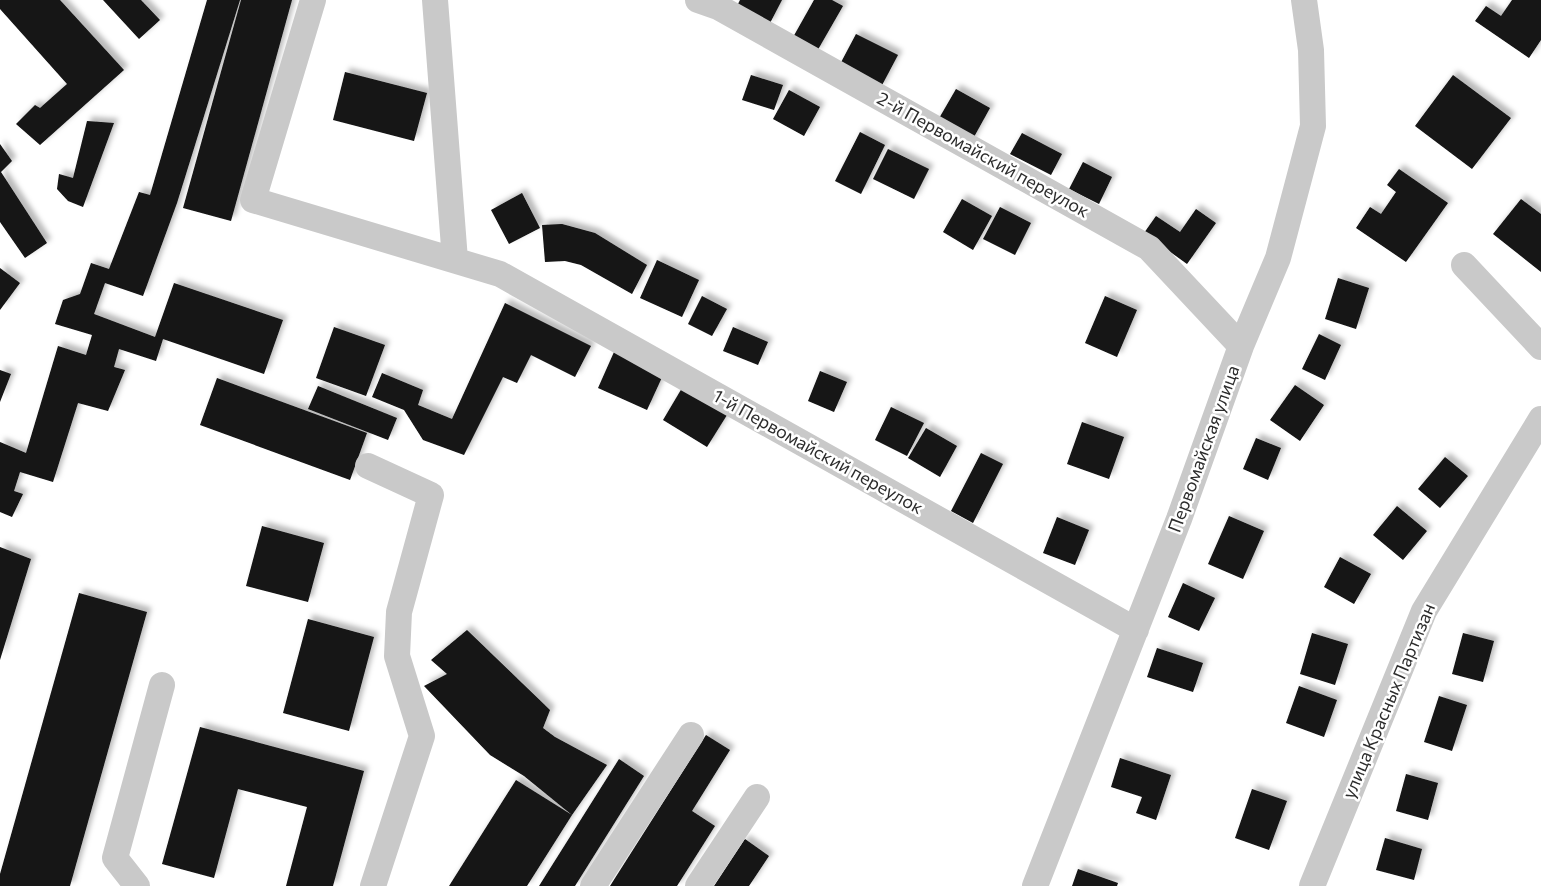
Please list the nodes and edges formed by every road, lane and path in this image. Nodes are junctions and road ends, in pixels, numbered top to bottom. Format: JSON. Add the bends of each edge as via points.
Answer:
{"nodes":[{"id":1,"x":313,"y":0,"type":"edge"},
{"id":2,"x":435,"y":0,"type":"edge"},
{"id":3,"x":698,"y":0,"type":"edge"},
{"id":4,"x":1304,"y":0,"type":"edge"},
{"id":5,"x":455,"y":260,"type":"junction"},
{"id":6,"x":1464,"y":265,"type":"dead end"},
{"id":7,"x":1242,"y":346,"type":"junction"},
{"id":8,"x":1541,"y":347,"type":"edge"},
{"id":9,"x":1541,"y":419,"type":"edge"},
{"id":10,"x":368,"y":466,"type":"dead end"},
{"id":11,"x":1136,"y":630,"type":"junction"},
{"id":12,"x":162,"y":685,"type":"dead end"},
{"id":13,"x":690,"y":735,"type":"dead end"},
{"id":14,"x":756,"y":797,"type":"dead end"},
{"id":15,"x":137,"y":886,"type":"edge"},
{"id":16,"x":373,"y":886,"type":"edge"},
{"id":17,"x":593,"y":886,"type":"edge"},
{"id":18,"x":698,"y":886,"type":"edge"},
{"id":19,"x":1035,"y":886,"type":"edge"},
{"id":20,"x":1312,"y":886,"type":"edge"}],
"edges":[{"from":1,"to":5,"type":"street","name":"1-й Первомайский переулок","via":[[253,200]]},
{"from":2,"to":5,"type":"street"},
{"from":3,"to":7,"type":"street","name":"2-й Первомайский переулок","via":[[718,7],[1148,248]]},
{"from":4,"to":7,"type":"street","name":"Первомайская улица","via":[[1311,50],[1312,126],[1278,258]]},
{"from":5,"to":11,"type":"street","name":"1-й Первомайский переулок","via":[[500,274]]},
{"from":6,"to":8,"type":"street"},
{"from":7,"to":11,"type":"street","name":"Первомайская улица"},
{"from":9,"to":20,"type":"street","name":"улица Красных Партизан","via":[[1424,611]]},
{"from":10,"to":16,"type":"street","via":[[430,496],[399,612],[397,656],[422,736]]},
{"from":11,"to":19,"type":"street","name":"Первомайская улица"},
{"from":12,"to":15,"type":"street","via":[[115,858]]},
{"from":13,"to":17,"type":"street"},
{"from":14,"to":18,"type":"street"}]}
